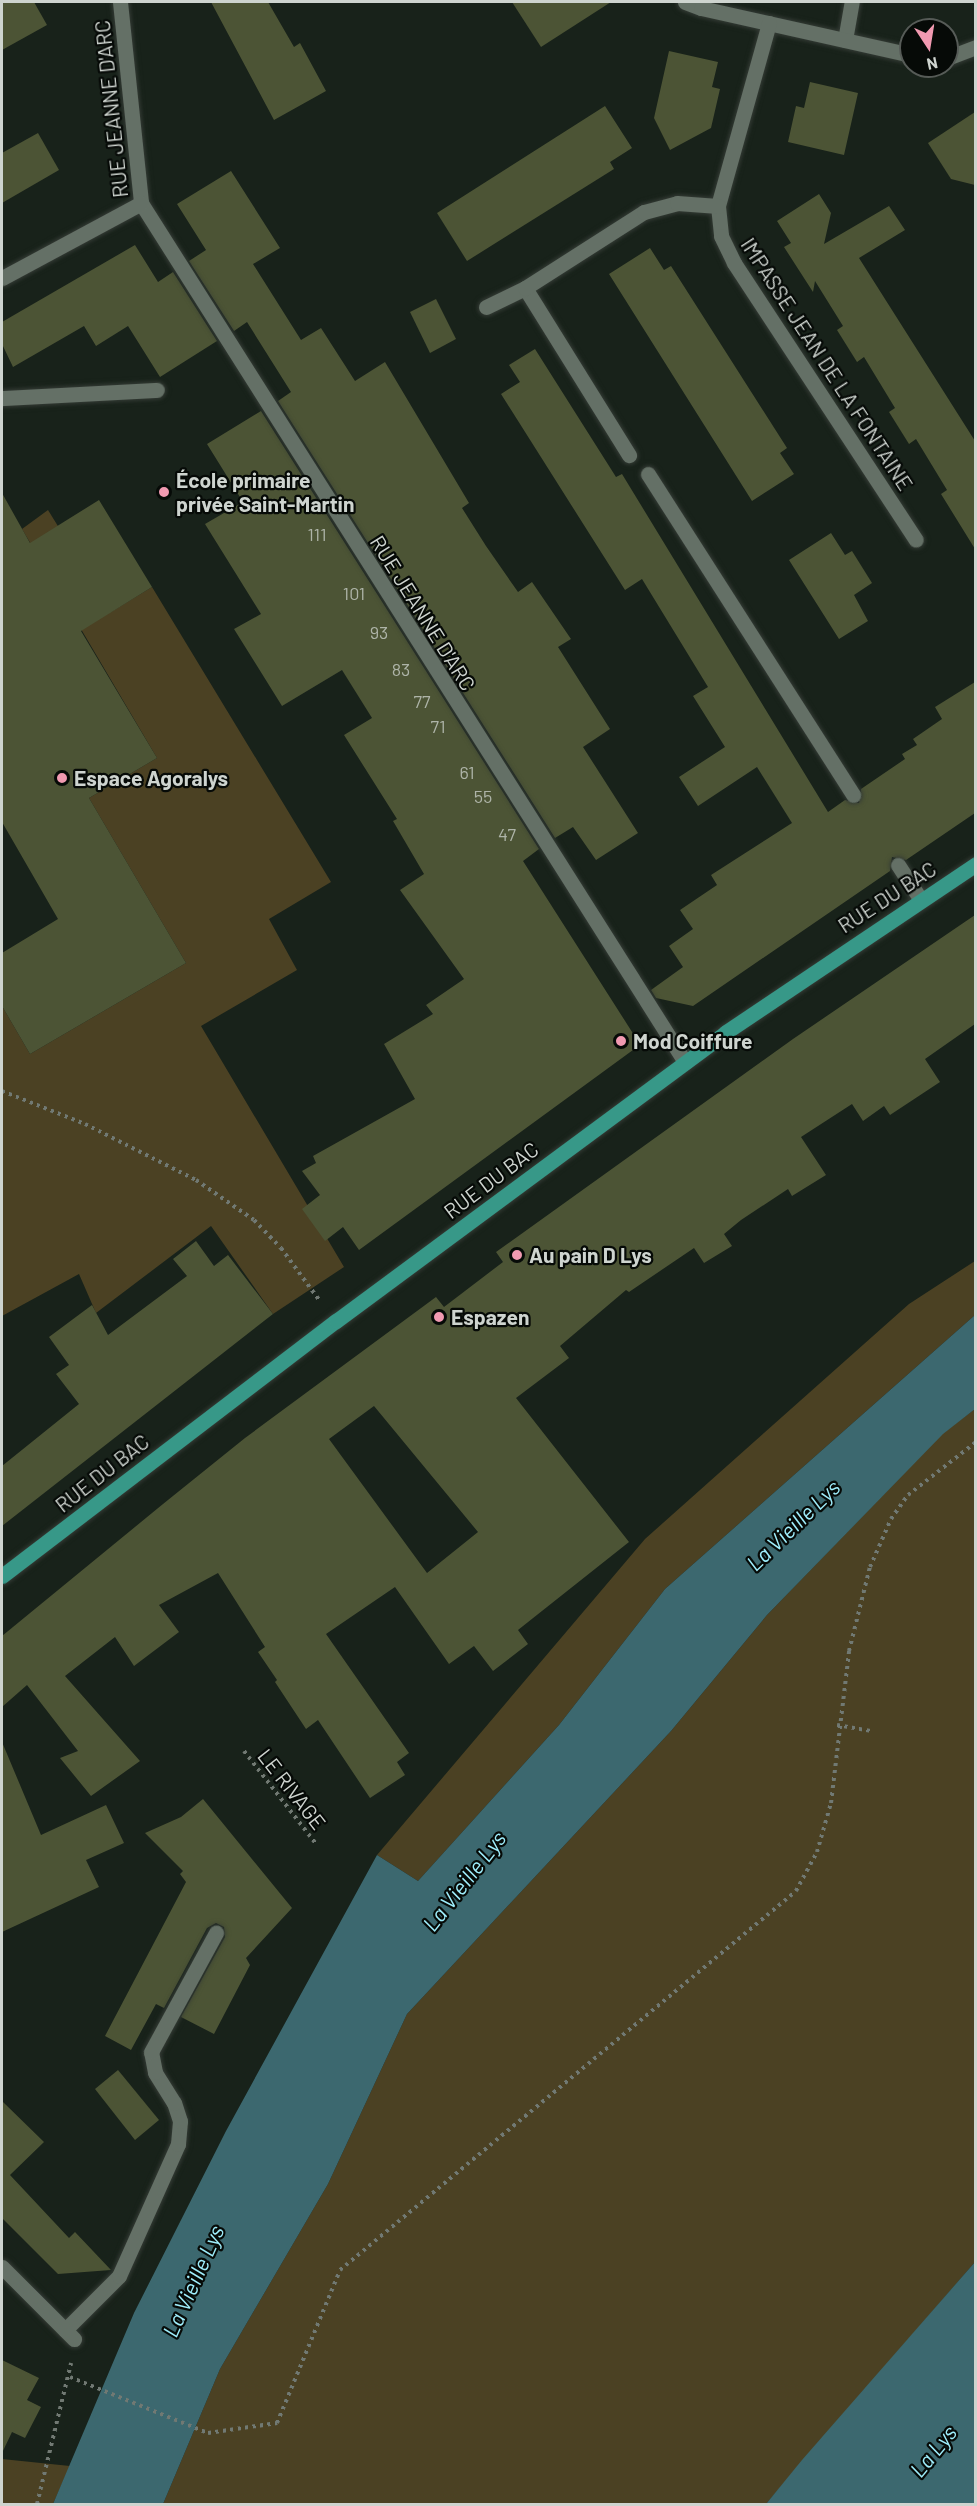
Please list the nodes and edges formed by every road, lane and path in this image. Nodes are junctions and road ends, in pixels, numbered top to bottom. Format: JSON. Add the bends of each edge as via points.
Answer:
{"nodes":[{"id":1,"x":120,"y":2,"type":"edge"},
{"id":2,"x":685,"y":2,"type":"edge"},
{"id":3,"x":852,"y":2,"type":"edge"},
{"id":4,"x":769,"y":23,"type":"junction"},
{"id":5,"x":845,"y":40,"type":"junction"},
{"id":6,"x":975,"y":47,"type":"edge"},
{"id":7,"x":899,"y":52,"type":"edge"},
{"id":8,"x":959,"y":53,"type":"edge"},
{"id":9,"x":141,"y":203,"type":"junction"},
{"id":10,"x":718,"y":206,"type":"junction"},
{"id":11,"x":2,"y":278,"type":"edge"},
{"id":12,"x":525,"y":288,"type":"junction"},
{"id":13,"x":486,"y":307,"type":"dead end"},
{"id":14,"x":157,"y":390,"type":"dead end"},
{"id":15,"x":2,"y":398,"type":"edge"},
{"id":16,"x":629,"y":455,"type":"dead end"},
{"id":17,"x":648,"y":474,"type":"dead end"},
{"id":18,"x":916,"y":540,"type":"dead end"},
{"id":19,"x":853,"y":795,"type":"dead end"},
{"id":20,"x":975,"y":864,"type":"edge"},
{"id":21,"x":898,"y":865,"type":"dead end"},
{"id":22,"x":921,"y":900,"type":"junction"},
{"id":23,"x":686,"y":1062,"type":"junction"},
{"id":24,"x":2,"y":1091,"type":"edge"},
{"id":25,"x":336,"y":1321,"type":"junction"},
{"id":26,"x":975,"y":1442,"type":"edge"},
{"id":27,"x":42,"y":1546,"type":"junction"},
{"id":28,"x":2,"y":1576,"type":"edge"},
{"id":29,"x":2,"y":1586,"type":"edge"},
{"id":30,"x":837,"y":1725,"type":"junction"},
{"id":31,"x":870,"y":1731,"type":"dead end"},
{"id":32,"x":244,"y":1751,"type":"dead end"},
{"id":33,"x":317,"y":1845,"type":"dead end"},
{"id":34,"x":216,"y":1933,"type":"dead end"},
{"id":35,"x":2,"y":2267,"type":"edge"},
{"id":36,"x":37,"y":2505,"type":"edge"}],
"edges":[{"from":1,"to":9,"type":"street","name":"RUE JEANNE D'ARC"},
{"from":2,"to":4,"type":"street"},
{"from":3,"to":5,"type":"street"},
{"from":4,"to":5,"type":"street"},
{"from":4,"to":10,"type":"street","name":"IMPASSE JEAN DE LA FONTAINE"},
{"from":5,"to":7,"type":"street"},
{"from":6,"to":8,"type":"street"},
{"from":9,"to":11,"type":"street"},
{"from":9,"to":23,"type":"street","name":"RUE JEANNE D'ARC"},
{"from":10,"to":12,"type":"street","via":[[677,203],[644,212]]},
{"from":10,"to":18,"type":"street","name":"IMPASSE JEAN DE LA FONTAINE","via":[[721,236],[734,263]]},
{"from":12,"to":13,"type":"street"},
{"from":12,"to":16,"type":"street"},
{"from":14,"to":15,"type":"street"},
{"from":17,"to":19,"type":"street"},
{"from":20,"to":22,"type":"main road","name":"RUE DU BAC"},
{"from":21,"to":22,"type":"street"},
{"from":22,"to":23,"type":"main road","name":"RUE DU BAC","via":[[803,977]]},
{"from":23,"to":25,"type":"main road","name":"RUE DU BAC"},
{"from":24,"to":25,"type":"path","via":[[158,1159],[229,1202],[281,1248]]},
{"from":25,"to":27,"type":"main road","name":"RUE DU BAC"},
{"from":26,"to":30,"type":"path","via":[[908,1495],[891,1520],[870,1567],[849,1650]]},
{"from":27,"to":28,"type":"main road","name":"RUE DU BAC"},
{"from":27,"to":29,"type":"main road","name":"RUE DU BAC"},
{"from":30,"to":31,"type":"path"},
{"from":30,"to":36,"type":"path","via":[[831,1803],[818,1852],[796,1891],[340,2270],[277,2423],[208,2433],[70,2377]]},
{"from":32,"to":33,"type":"path","name":"LE RIVAGE"},
{"from":34,"to":35,"type":"street","via":[[151,2052],[155,2072],[180,2121],[177,2144],[119,2276],[70,2334]]}]}
